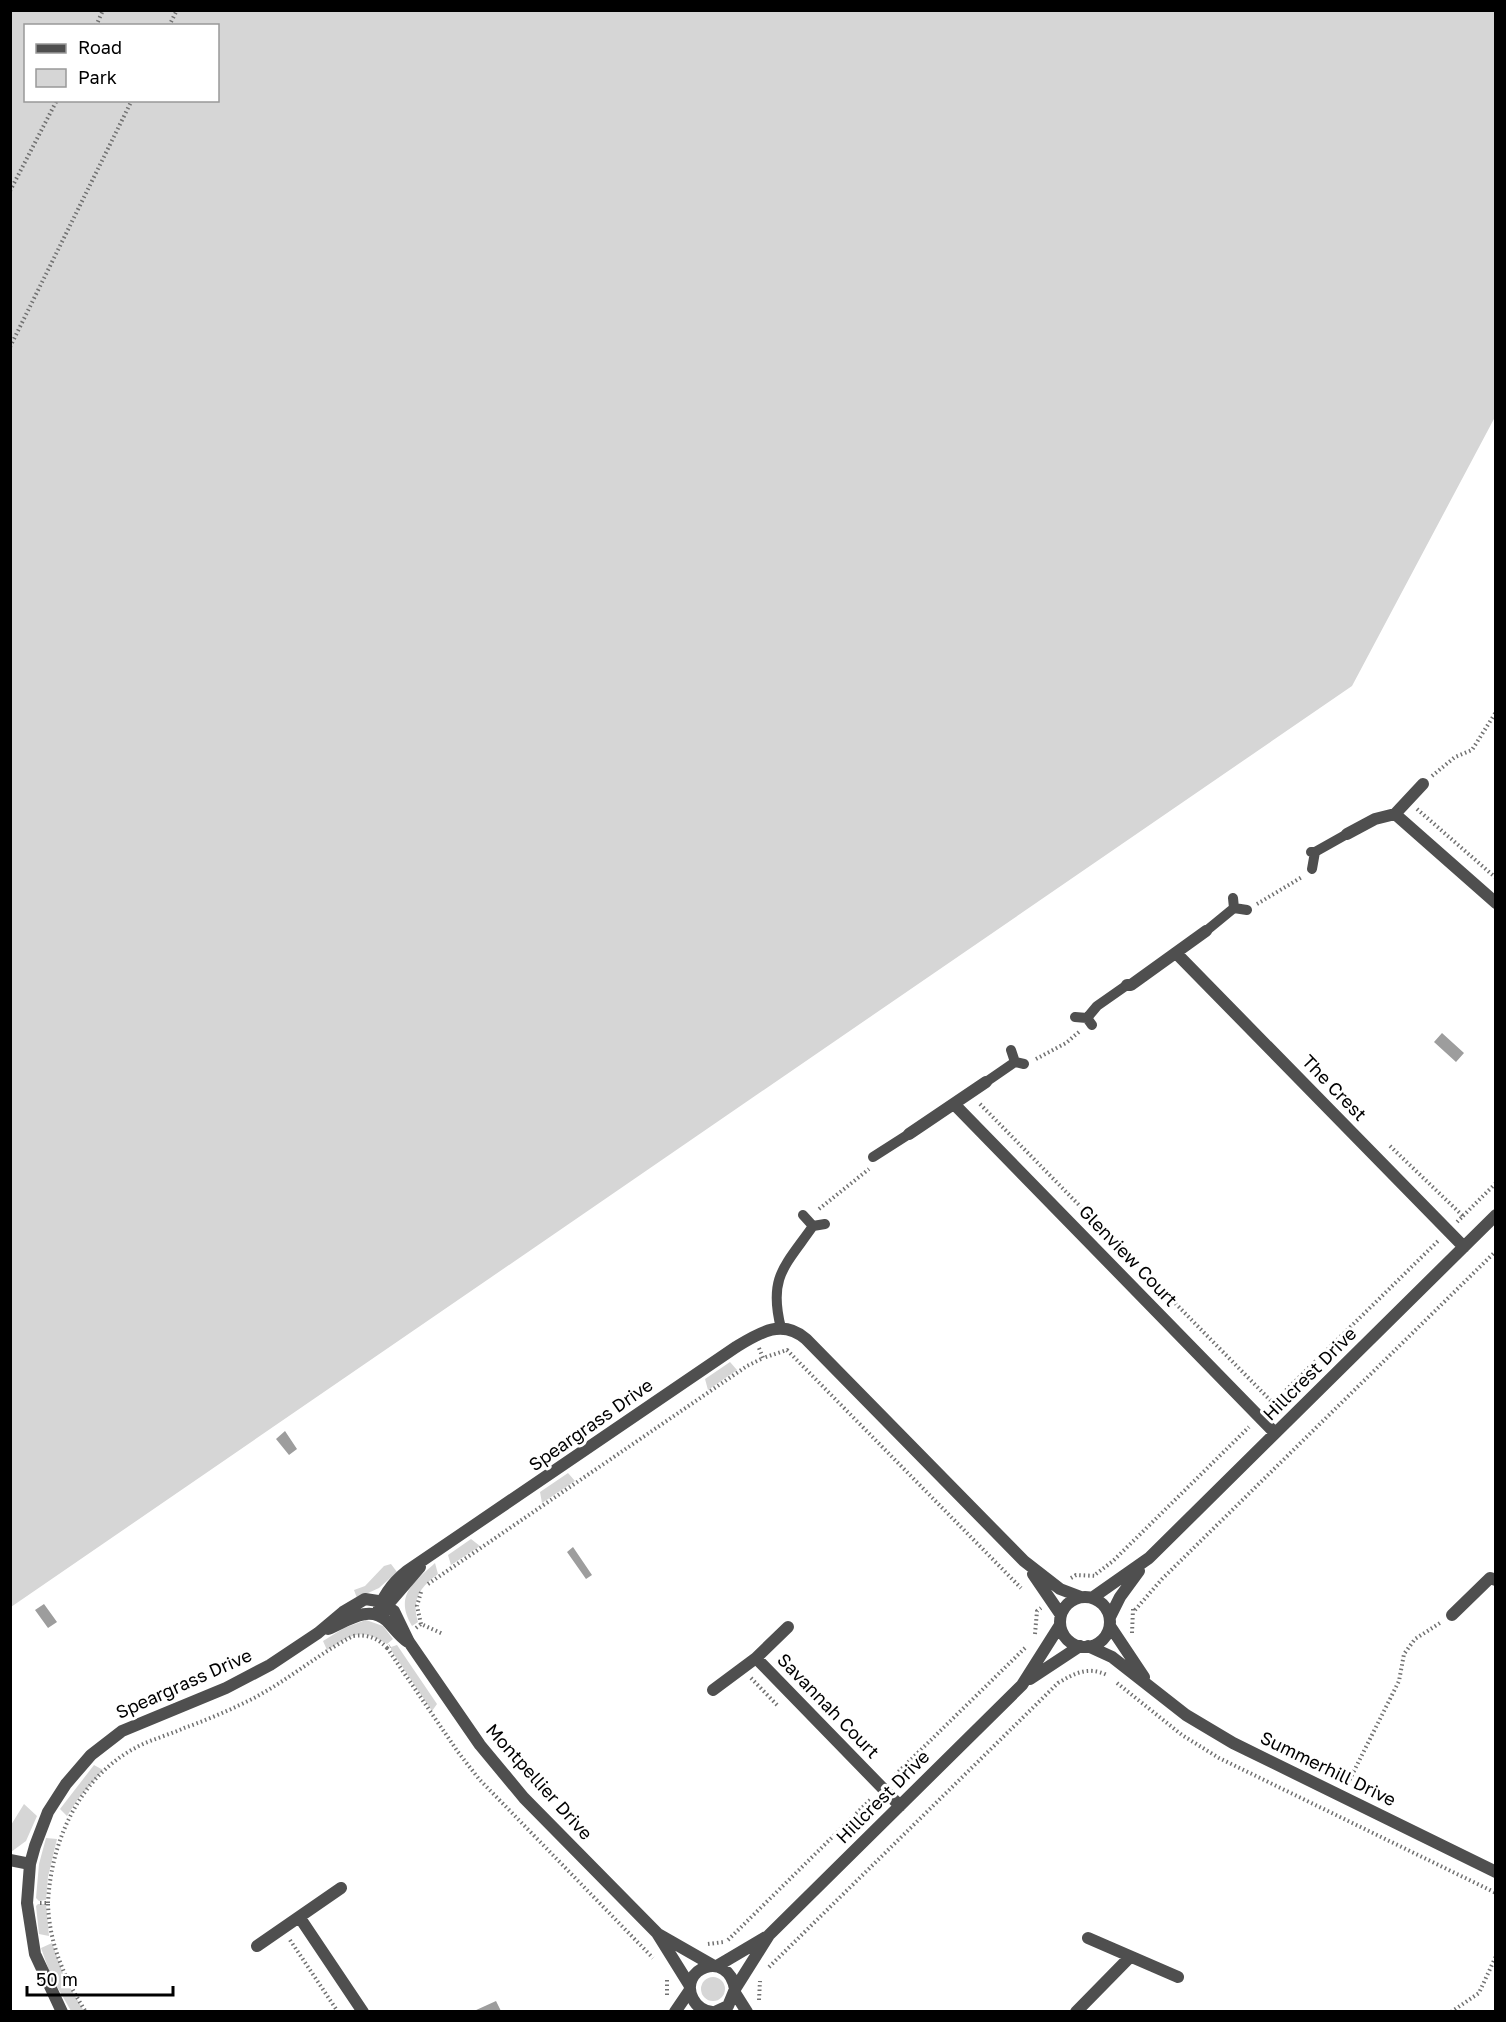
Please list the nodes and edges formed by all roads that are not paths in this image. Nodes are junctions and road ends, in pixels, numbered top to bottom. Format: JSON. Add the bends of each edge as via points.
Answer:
{"nodes":[{"id":1,"x":1423,"y":784,"type":"road end"},
{"id":2,"x":1395,"y":814,"type":"junction"},
{"id":3,"x":1347,"y":834,"type":"joint"},
{"id":4,"x":1312,"y":869,"type":"road end"},
{"id":5,"x":1496,"y":903,"type":"edge"},
{"id":6,"x":1247,"y":910,"type":"road end"},
{"id":7,"x":1206,"y":932,"type":"joint"},
{"id":8,"x":1177,"y":954,"type":"junction"},
{"id":9,"x":1127,"y":985,"type":"joint"},
{"id":10,"x":1075,"y":1017,"type":"dead end"},
{"id":11,"x":1011,"y":1050,"type":"dead end"},
{"id":12,"x":986,"y":1082,"type":"joint"},
{"id":13,"x":954,"y":1104,"type":"junction"},
{"id":14,"x":909,"y":1134,"type":"joint"},
{"id":15,"x":871,"y":1158,"type":"road end"},
{"id":16,"x":1496,"y":1215,"type":"edge"},
{"id":17,"x":825,"y":1224,"type":"dead end"},
{"id":18,"x":1464,"y":1247,"type":"junction"},
{"id":19,"x":781,"y":1328,"type":"junction"},
{"id":20,"x":1275,"y":1433,"type":"junction"},
{"id":21,"x":1149,"y":1558,"type":"junction"},
{"id":22,"x":1024,"y":1561,"type":"junction"},
{"id":23,"x":1494,"y":1577,"type":"edge"},
{"id":24,"x":1086,"y":1597,"type":"junction"},
{"id":25,"x":385,"y":1604,"type":"junction"},
{"id":26,"x":377,"y":1615,"type":"junction"},
{"id":27,"x":1452,"y":1615,"type":"road end"},
{"id":28,"x":1061,"y":1620,"type":"junction"},
{"id":29,"x":1110,"y":1622,"type":"junction"},
{"id":30,"x":788,"y":1627,"type":"dead end"},
{"id":31,"x":318,"y":1633,"type":"junction"},
{"id":32,"x":405,"y":1638,"type":"junction"},
{"id":33,"x":1084,"y":1646,"type":"junction"},
{"id":34,"x":756,"y":1658,"type":"junction"},
{"id":35,"x":1022,"y":1685,"type":"junction"},
{"id":36,"x":1152,"y":1687,"type":"junction"},
{"id":37,"x":713,"y":1690,"type":"dead end"},
{"id":38,"x":900,"y":1806,"type":"junction"},
{"id":39,"x":10,"y":1860,"type":"edge"},
{"id":40,"x":30,"y":1864,"type":"junction"},
{"id":41,"x":1496,"y":1872,"type":"edge"},
{"id":42,"x":341,"y":1888,"type":"dead end"},
{"id":43,"x":300,"y":1918,"type":"junction"},
{"id":44,"x":657,"y":1933,"type":"junction"},
{"id":45,"x":769,"y":1935,"type":"junction"},
{"id":46,"x":1088,"y":1938,"type":"dead end"},
{"id":47,"x":257,"y":1946,"type":"dead end"},
{"id":48,"x":1130,"y":1958,"type":"junction"},
{"id":49,"x":715,"y":1966,"type":"junction"},
{"id":50,"x":1178,"y":1977,"type":"dead end"},
{"id":51,"x":690,"y":1988,"type":"junction"},
{"id":52,"x":735,"y":1991,"type":"junction"},
{"id":53,"x":707,"y":2011,"type":"edge"},
{"id":54,"x":62,"y":2012,"type":"edge"},
{"id":55,"x":363,"y":2012,"type":"edge"},
{"id":56,"x":675,"y":2012,"type":"edge"},
{"id":57,"x":714,"y":2012,"type":"edge"},
{"id":58,"x":747,"y":2012,"type":"edge"},
{"id":59,"x":1076,"y":2012,"type":"edge"}],
"edges":[{"from":1,"to":2,"type":"street"},
{"from":2,"to":3,"type":"street","via":[[1375,819]]},
{"from":2,"to":5,"type":"street"},
{"from":3,"to":4,"type":"lane","via":[[1313,852]]},
{"from":6,"to":7,"type":"lane","via":[[1233,903]]},
{"from":7,"to":8,"type":"street"},
{"from":8,"to":9,"type":"street"},
{"from":8,"to":18,"type":"street","name":"The Crest"},
{"from":9,"to":10,"type":"lane","via":[[1097,1006],[1090,1021]]},
{"from":11,"to":12,"type":"lane","via":[[1019,1063]]},
{"from":12,"to":13,"type":"street"},
{"from":13,"to":14,"type":"street"},
{"from":13,"to":20,"type":"street","name":"Glenview Court"},
{"from":14,"to":15,"type":"lane"},
{"from":16,"to":18,"type":"street","name":"Hillcrest Drive"},
{"from":17,"to":19,"type":"lane","via":[[808,1220],[778,1278],[775,1296]]},
{"from":18,"to":20,"type":"street","name":"Hillcrest Drive"},
{"from":19,"to":22,"type":"street","via":[[798,1332],[806,1339]]},
{"from":19,"to":25,"type":"street","name":"Speargrass Drive","via":[[755,1336],[425,1561]]},
{"from":20,"to":21,"type":"street","name":"Hillcrest Drive"},
{"from":21,"to":24,"type":"street","name":"Hillcrest Drive","via":[[1107,1588]]},
{"from":21,"to":29,"type":"street","name":"Hillcrest Drive","via":[[1118,1600]]},
{"from":22,"to":24,"type":"street","via":[[1062,1590]]},
{"from":22,"to":28,"type":"street","via":[[1052,1599]]},
{"from":23,"to":27,"type":"street"},
{"from":24,"to":28,"type":"street","via":[[1068,1603]]},
{"from":24,"to":29,"type":"street","via":[[1104,1605]]},
{"from":25,"to":26,"type":"street","name":"Speargrass Drive"},
{"from":25,"to":31,"type":"street","name":"Speargrass Drive","via":[[365,1599]]},
{"from":25,"to":32,"type":"street","name":"Montpellier Drive"},
{"from":26,"to":31,"type":"street","name":"Speargrass Drive","via":[[360,1614]]},
{"from":26,"to":32,"type":"street","name":"Montpellier Drive"},
{"from":28,"to":33,"type":"street","via":[[1067,1638]]},
{"from":28,"to":35,"type":"street","name":"Hillcrest Drive"},
{"from":29,"to":33,"type":"street","via":[[1102,1640]]},
{"from":29,"to":36,"type":"street","name":"Summerhill Drive","via":[[1119,1643]]},
{"from":30,"to":34,"type":"street","name":"Savannah Court"},
{"from":31,"to":40,"type":"street","name":"Speargrass Drive","via":[[234,1684],[143,1720],[106,1742],[57,1797],[41,1828]]},
{"from":32,"to":44,"type":"street","name":"Montpellier Drive","via":[[501,1772]]},
{"from":33,"to":35,"type":"street","name":"Hillcrest Drive"},
{"from":33,"to":36,"type":"street","name":"Summerhill Drive","via":[[1112,1658]]},
{"from":34,"to":37,"type":"street","name":"Savannah Court"},
{"from":34,"to":38,"type":"street","name":"Savannah Court"},
{"from":35,"to":38,"type":"street","name":"Hillcrest Drive"},
{"from":36,"to":41,"type":"street","name":"Summerhill Drive","via":[[1186,1715],[1224,1737]]},
{"from":38,"to":45,"type":"street","name":"Hillcrest Drive"},
{"from":39,"to":40,"type":"street"},
{"from":40,"to":54,"type":"street","name":"Speargrass Drive","via":[[27,1903],[35,1954]]},
{"from":42,"to":43,"type":"street"},
{"from":43,"to":47,"type":"street"},
{"from":43,"to":55,"type":"street"},
{"from":44,"to":49,"type":"street","name":"Montpellier Drive"},
{"from":44,"to":51,"type":"street","name":"Montpellier Drive"},
{"from":45,"to":49,"type":"street","name":"Hillcrest Drive"},
{"from":45,"to":52,"type":"street","name":"Hillcrest Drive"},
{"from":46,"to":48,"type":"street"},
{"from":48,"to":50,"type":"street"},
{"from":48,"to":59,"type":"street"},
{"from":49,"to":51,"type":"street","via":[[695,1974]]},
{"from":49,"to":52,"type":"street","via":[[730,1974]]},
{"from":51,"to":53,"type":"street","via":[[695,2003]]},
{"from":51,"to":56,"type":"street"},
{"from":52,"to":57,"type":"street","via":[[728,2006]]},
{"from":52,"to":58,"type":"street"},
{"from":53,"to":57,"type":"street"}]}
